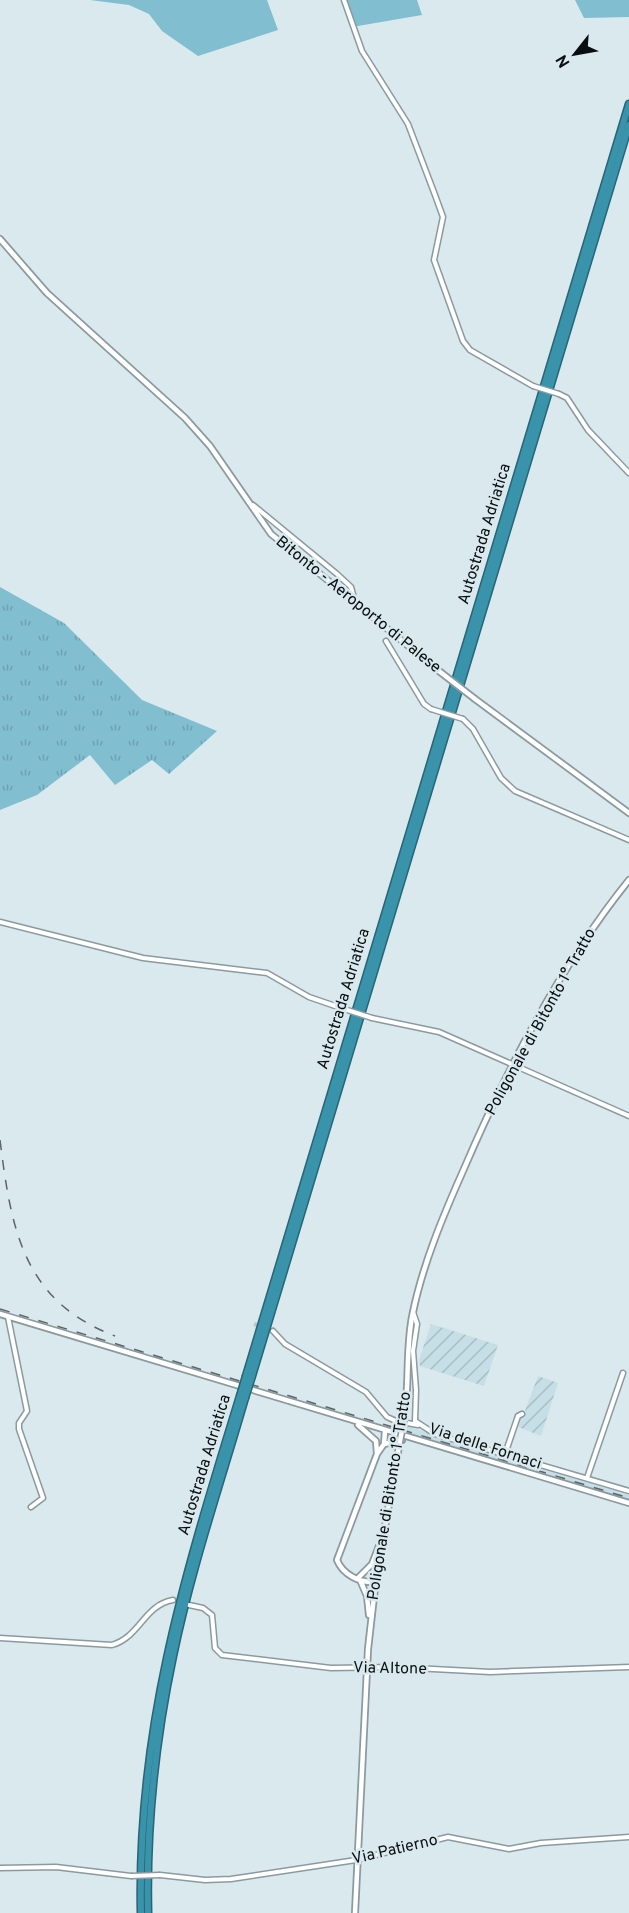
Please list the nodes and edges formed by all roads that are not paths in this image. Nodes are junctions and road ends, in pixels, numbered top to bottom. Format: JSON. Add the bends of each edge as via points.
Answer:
{"nodes":[{"id":1,"x":344,"y":0,"type":"edge"},
{"id":2,"x":629,"y":104,"type":"edge"},
{"id":3,"x":629,"y":125,"type":"edge"},
{"id":4,"x":0,"y":239,"type":"edge"},
{"id":5,"x":629,"y":473,"type":"edge"},
{"id":6,"x":245,"y":498,"type":"junction"},
{"id":7,"x":355,"y":602,"type":"junction"},
{"id":8,"x":386,"y":641,"type":"dead end"},
{"id":9,"x":629,"y":814,"type":"edge"},
{"id":10,"x":629,"y":840,"type":"edge"},
{"id":11,"x":629,"y":880,"type":"edge"},
{"id":12,"x":0,"y":922,"type":"edge"},
{"id":13,"x":513,"y":1065,"type":"junction"},
{"id":14,"x":629,"y":1116,"type":"edge"},
{"id":15,"x":413,"y":1312,"type":"junction"},
{"id":16,"x":0,"y":1314,"type":"edge"},
{"id":17,"x":8,"y":1317,"type":"junction"},
{"id":18,"x":273,"y":1331,"type":"tunnel mouth"},
{"id":19,"x":623,"y":1372,"type":"dead end"},
{"id":20,"x":249,"y":1376,"type":"junction"},
{"id":21,"x":243,"y":1397,"type":"junction"},
{"id":22,"x":522,"y":1414,"type":"dead end"},
{"id":23,"x":354,"y":1422,"type":"junction"},
{"id":24,"x":419,"y":1425,"type":"junction"},
{"id":25,"x":385,"y":1431,"type":"junction"},
{"id":26,"x":411,"y":1439,"type":"junction"},
{"id":27,"x":384,"y":1444,"type":"junction"},
{"id":28,"x":377,"y":1446,"type":"junction"},
{"id":29,"x":377,"y":1454,"type":"junction"},
{"id":30,"x":505,"y":1454,"type":"junction"},
{"id":31,"x":587,"y":1478,"type":"junction"},
{"id":32,"x":629,"y":1491,"type":"edge"},
{"id":33,"x":629,"y":1503,"type":"edge"},
{"id":34,"x":31,"y":1507,"type":"dead end"},
{"id":35,"x":383,"y":1533,"type":"junction"},
{"id":36,"x":358,"y":1578,"type":"junction"},
{"id":37,"x":375,"y":1582,"type":"junction"},
{"id":38,"x":173,"y":1600,"type":"dead end"},
{"id":39,"x":189,"y":1605,"type":"dead end"},
{"id":40,"x":371,"y":1625,"type":"junction"},
{"id":41,"x":0,"y":1638,"type":"edge"},
{"id":42,"x":629,"y":1667,"type":"edge"},
{"id":43,"x":367,"y":1668,"type":"junction"},
{"id":44,"x":629,"y":1837,"type":"edge"},
{"id":45,"x":356,"y":1860,"type":"junction"},
{"id":46,"x":0,"y":1868,"type":"edge"},
{"id":47,"x":141,"y":1913,"type":"edge"},
{"id":48,"x":148,"y":1913,"type":"edge"},
{"id":49,"x":355,"y":1913,"type":"edge"}],
"edges":[{"from":1,"to":5,"type":"street","bridge":true,"via":[[362,51],[408,124],[443,218],[434,260],[462,341],[470,350],[533,386],[567,398],[588,430]]},
{"from":2,"to":20,"type":"highway","name":"Autostrada Adriatica"},
{"from":3,"to":20,"type":"highway","name":"Autostrada Adriatica"},
{"from":4,"to":6,"type":"main road","name":"Bitonto - Aeroporto di Palese","via":[[48,293],[185,418],[210,446]]},
{"from":6,"to":7,"type":"main road","name":"Bitonto - Aeroporto di Palese","via":[[288,551]]},
{"from":6,"to":7,"type":"street","via":[[351,587]]},
{"from":7,"to":9,"type":"main road","name":"Bitonto - Aeroporto di Palese","bridge":true,"via":[[475,699]]},
{"from":8,"to":10,"type":"street","bridge":true,"via":[[424,704],[463,719],[501,778],[515,791]]},
{"from":11,"to":13,"type":"main road","name":"Poligonale di Bitonto 1° Tratto","via":[[603,911]]},
{"from":12,"to":13,"type":"street","bridge":true,"via":[[143,958],[267,973],[341,1008],[439,1032]]},
{"from":13,"to":14,"type":"street"},
{"from":13,"to":15,"type":"main road","name":"Poligonale di Bitonto 1° Tratto","via":[[451,1199]]},
{"from":15,"to":24,"type":"street","name":"Via delle Fornaci","via":[[417,1324],[413,1351],[414,1418]]},
{"from":15,"to":35,"type":"main road","name":"Poligonale di Bitonto 1° Tratto","bridge":true,"via":[[404,1420]]},
{"from":16,"to":17,"type":"main road"},
{"from":17,"to":23,"type":"main road"},
{"from":17,"to":34,"type":"street","via":[[27,1411],[19,1429],[43,1498]]},
{"from":18,"to":24,"type":"street","via":[[285,1344],[366,1392],[387,1417]]},
{"from":19,"to":31,"type":"street"},
{"from":20,"to":21,"type":"highway","name":"Autostrada Adriatica","bridge":true},
{"from":21,"to":47,"type":"highway","name":"Autostrada Adriatica","via":[[180,1596],[157,1698],[143,1822]]},
{"from":21,"to":48,"type":"highway","name":"Autostrada Adriatica","via":[[191,1582],[167,1687],[149,1822]]},
{"from":22,"to":30,"type":"street"},
{"from":23,"to":25,"type":"main road"},
{"from":23,"to":28,"type":"main road","via":[[367,1431]]},
{"from":24,"to":30,"type":"street","name":"Via delle Fornaci","via":[[435,1434]]},
{"from":25,"to":26,"type":"main road"},
{"from":25,"to":27,"type":"main road"},
{"from":25,"to":28,"type":"main road"},
{"from":26,"to":27,"type":"main road"},
{"from":26,"to":33,"type":"main road"},
{"from":27,"to":29,"type":"main road"},
{"from":28,"to":29,"type":"main road"},
{"from":29,"to":36,"type":"main road","via":[[337,1560],[346,1573]]},
{"from":30,"to":31,"type":"street","name":"Via delle Fornaci"},
{"from":31,"to":32,"type":"street","name":"Via delle Fornaci"},
{"from":35,"to":36,"type":"main road","via":[[372,1564]]},
{"from":35,"to":37,"type":"main road","name":"Poligonale di Bitonto 1° Tratto"},
{"from":36,"to":37,"type":"main road"},
{"from":36,"to":40,"type":"main road","via":[[367,1596]]},
{"from":37,"to":40,"type":"main road","name":"Poligonale di Bitonto 1° Tratto"},
{"from":38,"to":41,"type":"street","via":[[156,1605],[128,1636],[112,1645]]},
{"from":39,"to":43,"type":"street","name":"Via Altone","via":[[212,1615],[215,1648],[222,1655],[331,1668]]},
{"from":40,"to":43,"type":"main road","name":"Poligonale di Bitonto 1° Tratto"},
{"from":42,"to":43,"type":"street","name":"Via Altone","via":[[490,1672]]},
{"from":43,"to":45,"type":"main road","name":"Poligonale di Bitonto 1° Tratto"},
{"from":44,"to":45,"type":"street","name":"Via Patierno","via":[[509,1849],[448,1837]]},
{"from":45,"to":46,"type":"street","name":"Via Patierno","bridge":true,"via":[[204,1880],[56,1867]]},
{"from":45,"to":49,"type":"main road","name":"Poligonale di Bitonto 1° Tratto"}]}
